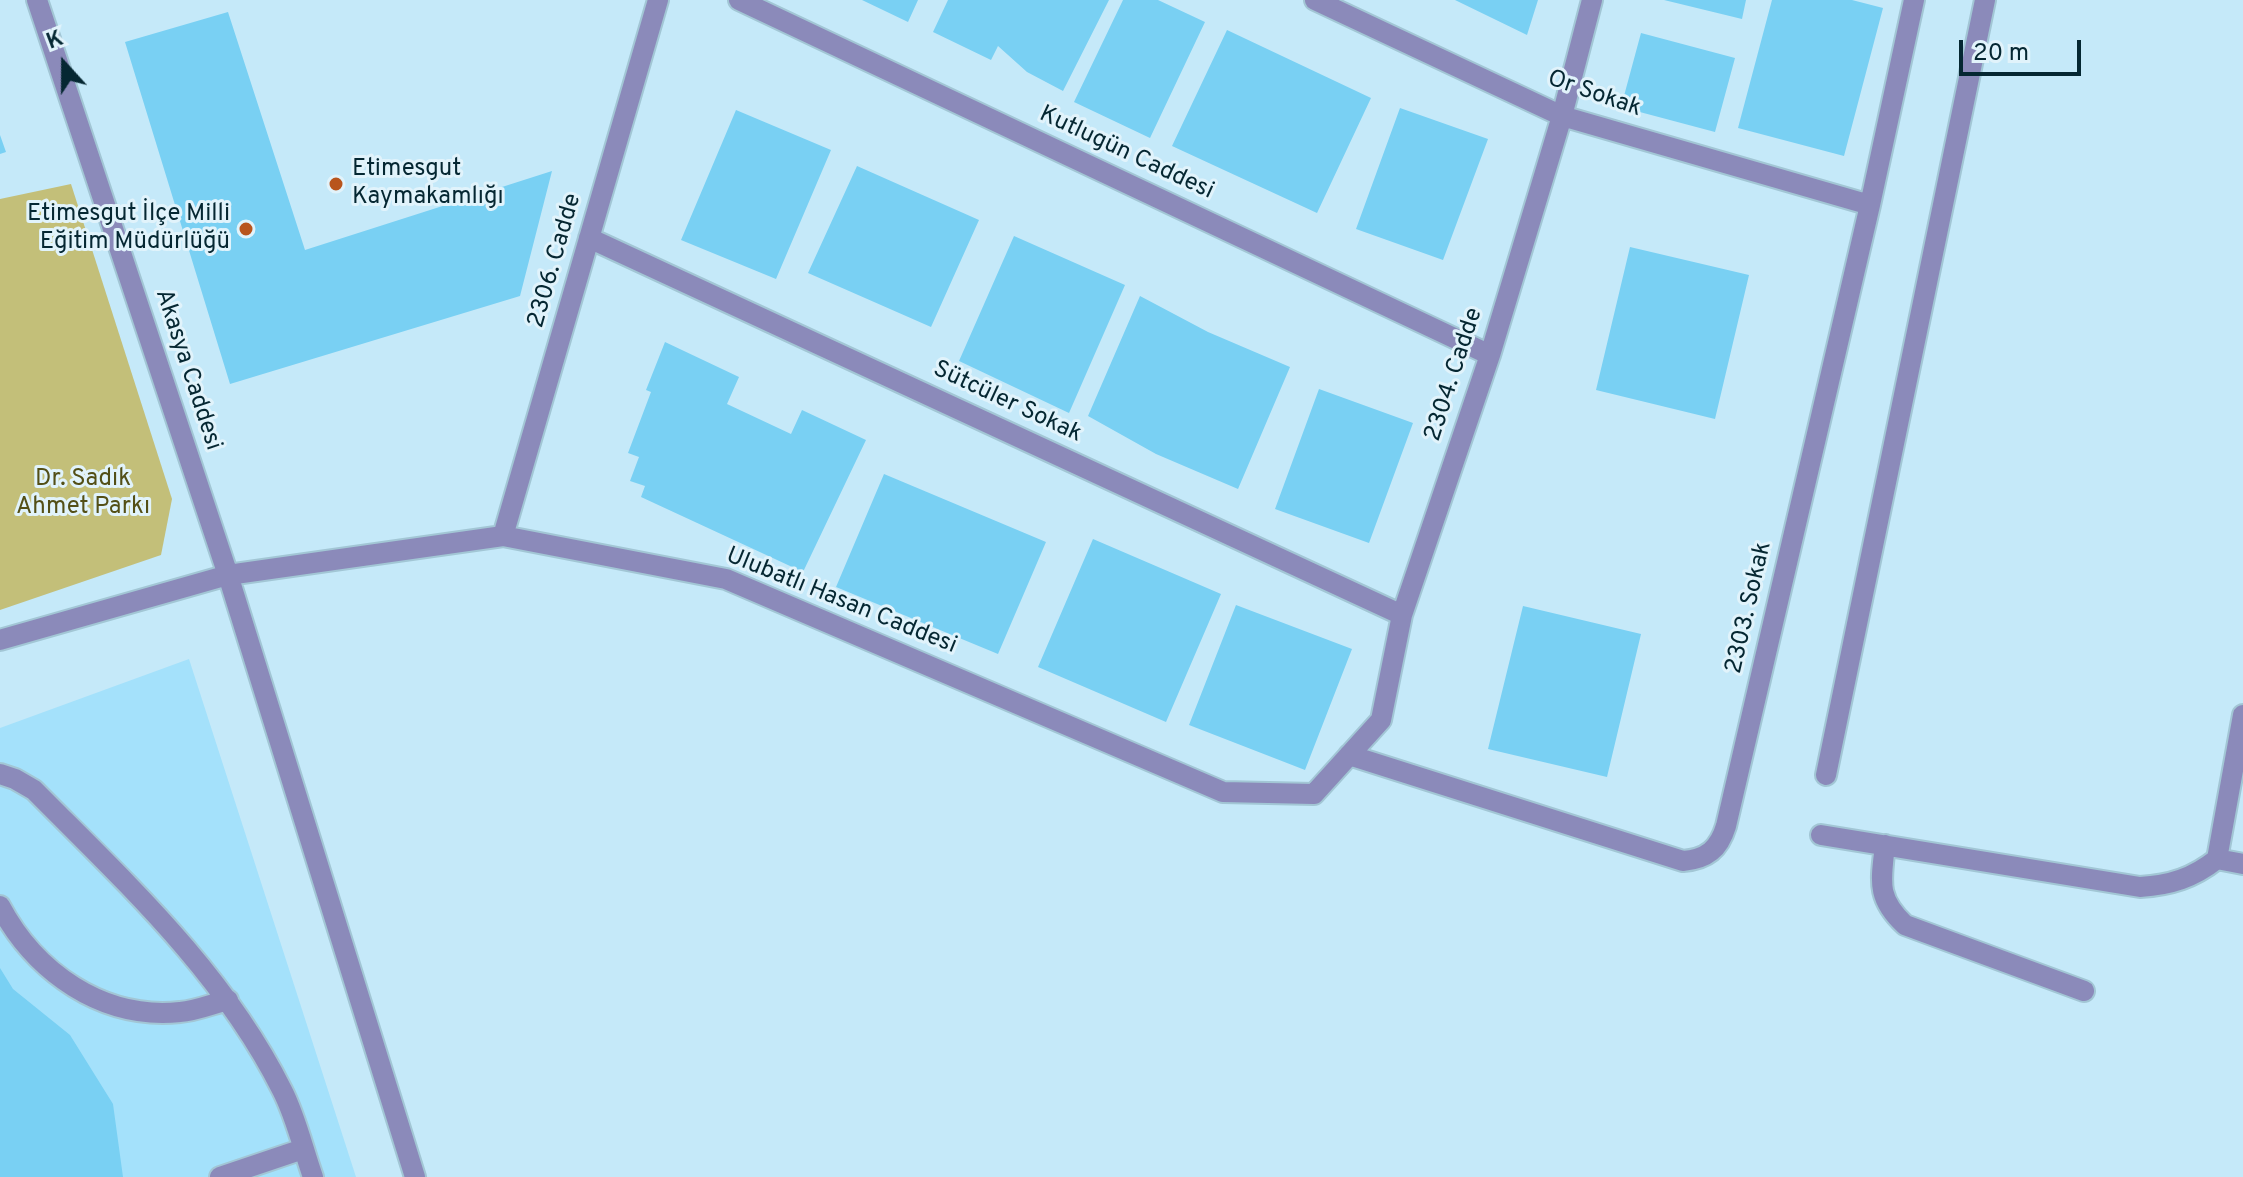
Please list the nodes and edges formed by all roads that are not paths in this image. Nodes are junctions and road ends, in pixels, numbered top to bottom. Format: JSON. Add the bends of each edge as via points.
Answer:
{"nodes":[{"id":1,"x":37,"y":0,"type":"edge"},
{"id":2,"x":658,"y":0,"type":"edge"},
{"id":3,"x":739,"y":0,"type":"edge"},
{"id":4,"x":1315,"y":0,"type":"edge"},
{"id":5,"x":1592,"y":0,"type":"edge"},
{"id":6,"x":1914,"y":0,"type":"edge"},
{"id":7,"x":1985,"y":0,"type":"edge"},
{"id":8,"x":1562,"y":116,"type":"junction"},
{"id":9,"x":1870,"y":205,"type":"junction"},
{"id":10,"x":589,"y":238,"type":"junction"},
{"id":11,"x":1490,"y":355,"type":"junction"},
{"id":12,"x":503,"y":536,"type":"junction"},
{"id":13,"x":228,"y":575,"type":"junction"},
{"id":14,"x":1402,"y":615,"type":"junction"},
{"id":15,"x":0,"y":640,"type":"edge"},
{"id":16,"x":2243,"y":715,"type":"edge"},
{"id":17,"x":1349,"y":755,"type":"junction"},
{"id":18,"x":0,"y":774,"type":"edge"},
{"id":19,"x":1826,"y":775,"type":"dead end"},
{"id":20,"x":1821,"y":835,"type":"dead end"},
{"id":21,"x":1885,"y":845,"type":"junction"},
{"id":22,"x":2217,"y":859,"type":"junction"},
{"id":23,"x":2243,"y":864,"type":"edge"},
{"id":24,"x":0,"y":906,"type":"edge"},
{"id":25,"x":2084,"y":991,"type":"dead end"},
{"id":26,"x":228,"y":1000,"type":"junction"},
{"id":27,"x":303,"y":1149,"type":"junction"},
{"id":28,"x":220,"y":1177,"type":"edge"},
{"id":29,"x":313,"y":1177,"type":"edge"},
{"id":30,"x":415,"y":1177,"type":"edge"}],
"edges":[{"from":1,"to":13,"type":"street","name":"Akasya Caddesi"},
{"from":2,"to":10,"type":"street","name":"2306. Cadde"},
{"from":3,"to":11,"type":"street","name":"Kutlugün Caddesi"},
{"from":4,"to":8,"type":"street","name":"Or Sokak"},
{"from":5,"to":8,"type":"street","name":"2304. Cadde"},
{"from":6,"to":9,"type":"street","name":"2303. Sokak"},
{"from":7,"to":19,"type":"street"},
{"from":8,"to":9,"type":"street","name":"Or Sokak"},
{"from":8,"to":11,"type":"street","name":"2304. Cadde"},
{"from":9,"to":17,"type":"street","name":"2303. Sokak","via":[[1726,826],[1716,848],[1683,861]]},
{"from":10,"to":12,"type":"street","name":"2306. Cadde"},
{"from":10,"to":14,"type":"street","name":"Sütcüler Sokak"},
{"from":11,"to":14,"type":"street","name":"2304. Cadde"},
{"from":12,"to":13,"type":"street","name":"Ulubatlı Hasan Caddesi"},
{"from":12,"to":17,"type":"street","name":"Ulubatlı Hasan Caddesi","via":[[726,579],[1223,792],[1314,794]]},
{"from":13,"to":15,"type":"street","name":"Ulubatlı Hasan Caddesi"},
{"from":13,"to":30,"type":"street","name":"Akasya Caddesi"},
{"from":14,"to":17,"type":"street","name":"2304. Cadde","via":[[1381,720]]},
{"from":16,"to":22,"type":"street"},
{"from":18,"to":26,"type":"street","via":[[34,790],[160,917]]},
{"from":20,"to":21,"type":"street"},
{"from":21,"to":22,"type":"street","via":[[2140,887],[2178,882]]},
{"from":21,"to":25,"type":"street","via":[[1880,884],[1894,915],[1905,925]]},
{"from":22,"to":23,"type":"street"},
{"from":24,"to":26,"type":"street","via":[[45,967],[89,996],[159,1012]]},
{"from":26,"to":27,"type":"street","via":[[284,1093]]},
{"from":27,"to":28,"type":"street"},
{"from":27,"to":29,"type":"street"}]}
